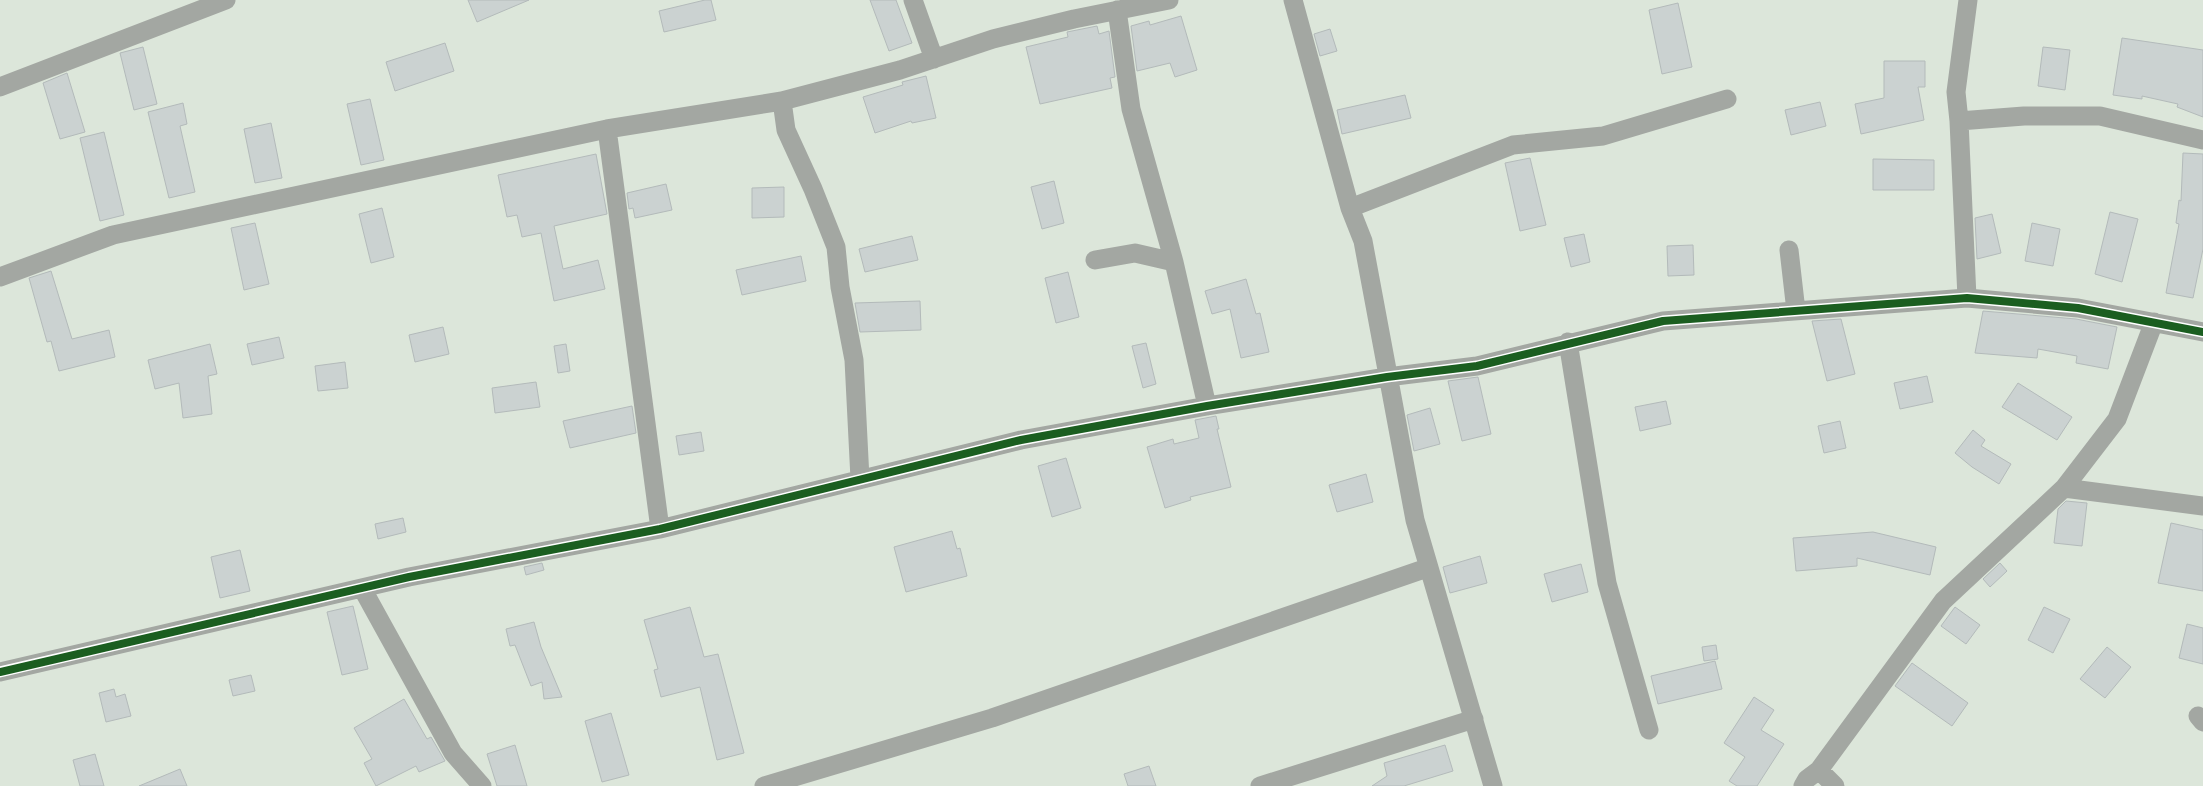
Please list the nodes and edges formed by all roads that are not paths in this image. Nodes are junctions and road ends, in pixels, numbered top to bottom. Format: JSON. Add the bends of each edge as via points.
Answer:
{"nodes":[{"id":1,"x":226,"y":0,"type":"edge"},
{"id":2,"x":913,"y":0,"type":"edge"},
{"id":3,"x":1169,"y":0,"type":"edge"},
{"id":4,"x":1293,"y":0,"type":"edge"},
{"id":5,"x":1968,"y":0,"type":"edge"},
{"id":6,"x":1117,"y":10,"type":"junction"},
{"id":7,"x":934,"y":59,"type":"junction"},
{"id":8,"x":0,"y":87,"type":"edge"},
{"id":9,"x":1727,"y":99,"type":"dead end"},
{"id":10,"x":782,"y":101,"type":"junction"},
{"id":11,"x":1959,"y":121,"type":"junction"},
{"id":12,"x":607,"y":129,"type":"junction"},
{"id":13,"x":2203,"y":140,"type":"edge"},
{"id":14,"x":1350,"y":208,"type":"junction"},
{"id":15,"x":1789,"y":250,"type":"dead end"},
{"id":16,"x":1095,"y":260,"type":"dead end"},
{"id":17,"x":1174,"y":262,"type":"junction"},
{"id":18,"x":0,"y":277,"type":"edge"},
{"id":19,"x":1967,"y":298,"type":"junction"},
{"id":20,"x":1796,"y":311,"type":"junction"},
{"id":21,"x":2154,"y":322,"type":"junction"},
{"id":22,"x":2203,"y":332,"type":"edge"},
{"id":23,"x":1568,"y":342,"type":"junction"},
{"id":24,"x":1387,"y":377,"type":"junction"},
{"id":25,"x":1207,"y":406,"type":"junction"},
{"id":26,"x":860,"y":479,"type":"junction"},
{"id":27,"x":2064,"y":488,"type":"junction"},
{"id":28,"x":2203,"y":506,"type":"edge"},
{"id":29,"x":660,"y":529,"type":"junction"},
{"id":30,"x":1427,"y":568,"type":"junction"},
{"id":31,"x":362,"y":588,"type":"junction"},
{"id":32,"x":0,"y":672,"type":"edge"},
{"id":33,"x":1474,"y":719,"type":"junction"},
{"id":34,"x":1649,"y":730,"type":"dead end"},
{"id":35,"x":1819,"y":770,"type":"junction"},
{"id":36,"x":482,"y":786,"type":"edge"},
{"id":37,"x":764,"y":786,"type":"edge"},
{"id":38,"x":1260,"y":786,"type":"edge"},
{"id":39,"x":1493,"y":786,"type":"edge"},
{"id":40,"x":1803,"y":786,"type":"edge"},
{"id":41,"x":1834,"y":786,"type":"edge"}],
"edges":[{"from":1,"to":8,"type":"street"},
{"from":2,"to":7,"type":"street"},
{"from":3,"to":6,"type":"street"},
{"from":4,"to":14,"type":"street"},
{"from":5,"to":11,"type":"street","via":[[1956,92]]},
{"from":6,"to":7,"type":"street","via":[[993,39]]},
{"from":6,"to":17,"type":"street","via":[[1131,108]]},
{"from":7,"to":10,"type":"street"},
{"from":9,"to":14,"type":"street","via":[[1603,136],[1513,145]]},
{"from":10,"to":12,"type":"street"},
{"from":10,"to":26,"type":"street","via":[[786,130],[836,247],[854,360]]},
{"from":11,"to":13,"type":"street","via":[[2024,116],[2100,116]]},
{"from":11,"to":19,"type":"street"},
{"from":12,"to":18,"type":"street","via":[[113,235]]},
{"from":12,"to":29,"type":"street"},
{"from":14,"to":24,"type":"street","via":[[1363,241]]},
{"from":15,"to":20,"type":"street"},
{"from":16,"to":17,"type":"street","via":[[1136,253]]},
{"from":17,"to":25,"type":"street"},
{"from":19,"to":20,"type":"street"},
{"from":19,"to":21,"type":"street","via":[[2078,308]]},
{"from":20,"to":23,"type":"street","via":[[1663,321]]},
{"from":21,"to":22,"type":"street"},
{"from":21,"to":27,"type":"street","via":[[2117,419]]},
{"from":23,"to":24,"type":"street","via":[[1477,366]]},
{"from":23,"to":34,"type":"street","via":[[1607,583]]},
{"from":24,"to":25,"type":"street"},
{"from":24,"to":30,"type":"street"},
{"from":25,"to":26,"type":"street","via":[[1021,440]]},
{"from":26,"to":29,"type":"street"},
{"from":27,"to":28,"type":"street"},
{"from":27,"to":35,"type":"street","via":[[1943,601]]},
{"from":29,"to":31,"type":"street"},
{"from":30,"to":33,"type":"street"},
{"from":30,"to":37,"type":"street","via":[[992,718]]},
{"from":31,"to":32,"type":"street"},
{"from":31,"to":36,"type":"street","via":[[453,753]]},
{"from":33,"to":38,"type":"street"},
{"from":33,"to":39,"type":"street"},
{"from":35,"to":40,"type":"street"},
{"from":35,"to":41,"type":"street"}]}
